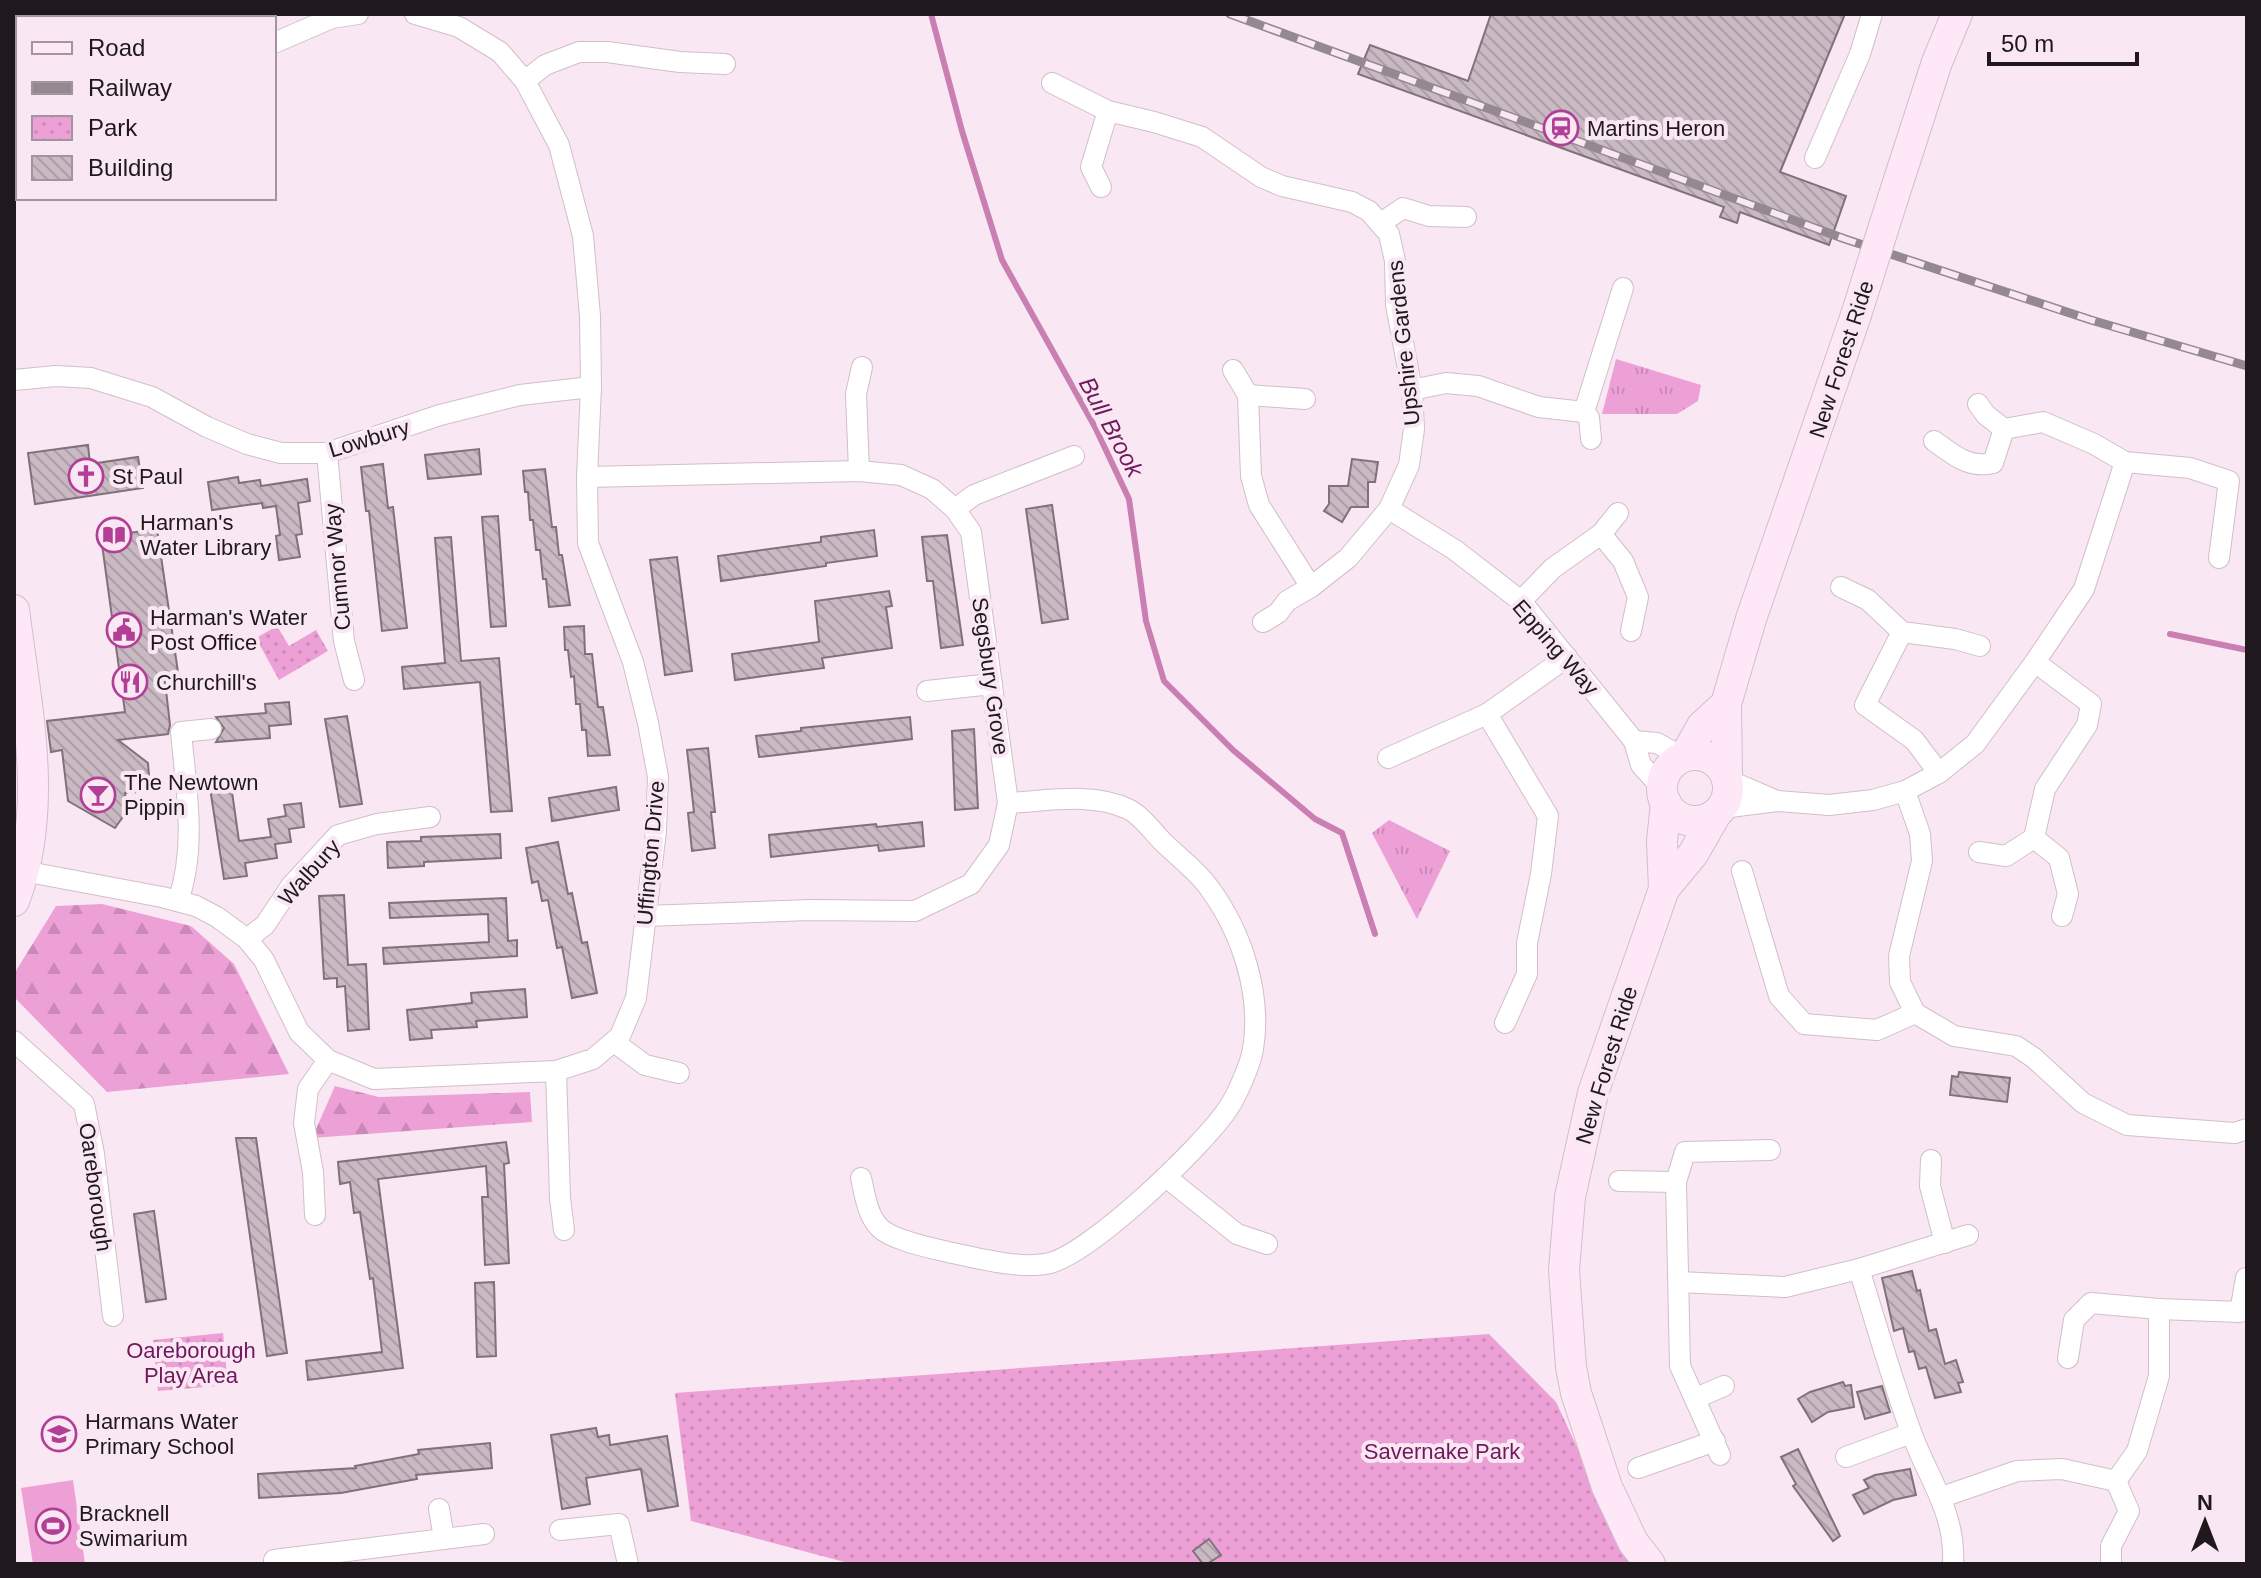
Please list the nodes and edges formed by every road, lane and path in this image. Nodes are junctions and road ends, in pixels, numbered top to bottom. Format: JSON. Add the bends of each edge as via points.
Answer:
{"nodes":[{"id":1,"x":358,"y":14,"type":"edge"},
{"id":2,"x":415,"y":14,"type":"edge"},
{"id":3,"x":1872,"y":14,"type":"edge"},
{"id":4,"x":1957,"y":14,"type":"edge"},
{"id":5,"x":276,"y":42,"type":"edge"},
{"id":6,"x":725,"y":64,"type":"dead end"},
{"id":7,"x":525,"y":81,"type":"junction"},
{"id":8,"x":1052,"y":83,"type":"dead end"},
{"id":9,"x":1108,"y":111,"type":"junction"},
{"id":10,"x":1815,"y":158,"type":"dead end"},
{"id":11,"x":1101,"y":187,"type":"dead end"},
{"id":12,"x":1466,"y":217,"type":"dead end"},
{"id":13,"x":1381,"y":223,"type":"junction"},
{"id":14,"x":1623,"y":288,"type":"dead end"},
{"id":15,"x":862,"y":367,"type":"dead end"},
{"id":16,"x":1233,"y":370,"type":"dead end"},
{"id":17,"x":14,"y":380,"type":"edge"},
{"id":18,"x":591,"y":387,"type":"junction"},
{"id":19,"x":1412,"y":390,"type":"junction"},
{"id":20,"x":1248,"y":395,"type":"junction"},
{"id":21,"x":1305,"y":399,"type":"dead end"},
{"id":22,"x":1978,"y":404,"type":"dead end"},
{"id":23,"x":1584,"y":412,"type":"junction"},
{"id":24,"x":2004,"y":429,"type":"junction"},
{"id":25,"x":1591,"y":439,"type":"dead end"},
{"id":26,"x":1934,"y":441,"type":"dead end"},
{"id":27,"x":327,"y":453,"type":"junction"},
{"id":28,"x":1074,"y":456,"type":"dead end"},
{"id":29,"x":2125,"y":462,"type":"junction"},
{"id":30,"x":859,"y":471,"type":"junction"},
{"id":31,"x":587,"y":477,"type":"junction"},
{"id":32,"x":2238,"y":484,"type":"edge"},
{"id":33,"x":955,"y":509,"type":"junction"},
{"id":34,"x":1389,"y":509,"type":"junction"},
{"id":35,"x":1618,"y":513,"type":"dead end"},
{"id":36,"x":1601,"y":534,"type":"junction"},
{"id":37,"x":2219,"y":558,"type":"dead end"},
{"id":38,"x":1311,"y":587,"type":"junction"},
{"id":39,"x":1841,"y":587,"type":"dead end"},
{"id":40,"x":1521,"y":601,"type":"junction"},
{"id":41,"x":14,"y":610,"type":"edge"},
{"id":42,"x":1263,"y":622,"type":"dead end"},
{"id":43,"x":1631,"y":631,"type":"dead end"},
{"id":44,"x":1902,"y":632,"type":"junction"},
{"id":45,"x":1980,"y":646,"type":"dead end"},
{"id":46,"x":1567,"y":657,"type":"junction"},
{"id":47,"x":2035,"y":662,"type":"junction"},
{"id":48,"x":354,"y":680,"type":"dead end"},
{"id":49,"x":992,"y":684,"type":"junction"},
{"id":50,"x":927,"y":691,"type":"dead end"},
{"id":51,"x":1726,"y":704,"type":"junction"},
{"id":52,"x":1487,"y":714,"type":"junction"},
{"id":53,"x":211,"y":729,"type":"dead end"},
{"id":54,"x":1634,"y":741,"type":"junction"},
{"id":55,"x":1683,"y":756,"type":"junction"},
{"id":56,"x":1388,"y":758,"type":"dead end"},
{"id":57,"x":1939,"y":773,"type":"junction"},
{"id":58,"x":1905,"y":791,"type":"junction"},
{"id":59,"x":1723,"y":794,"type":"junction"},
{"id":60,"x":1664,"y":796,"type":"junction"},
{"id":61,"x":1777,"y":801,"type":"junction"},
{"id":62,"x":1008,"y":803,"type":"junction"},
{"id":63,"x":430,"y":817,"type":"dead end"},
{"id":64,"x":2034,"y":838,"type":"junction"},
{"id":65,"x":1979,"y":852,"type":"dead end"},
{"id":66,"x":23,"y":871,"type":"junction"},
{"id":67,"x":1742,"y":871,"type":"dead end"},
{"id":68,"x":1664,"y":889,"type":"junction"},
{"id":69,"x":14,"y":901,"type":"edge"},
{"id":70,"x":178,"y":901,"type":"junction"},
{"id":71,"x":645,"y":916,"type":"junction"},
{"id":72,"x":2062,"y":916,"type":"dead end"},
{"id":73,"x":247,"y":939,"type":"junction"},
{"id":74,"x":1915,"y":1013,"type":"junction"},
{"id":75,"x":1505,"y":1023,"type":"dead end"},
{"id":76,"x":14,"y":1041,"type":"edge"},
{"id":77,"x":614,"y":1042,"type":"junction"},
{"id":78,"x":328,"y":1060,"type":"junction"},
{"id":79,"x":556,"y":1071,"type":"junction"},
{"id":80,"x":679,"y":1073,"type":"dead end"},
{"id":81,"x":2247,"y":1129,"type":"edge"},
{"id":82,"x":1770,"y":1150,"type":"dead end"},
{"id":83,"x":1931,"y":1160,"type":"dead end"},
{"id":84,"x":1166,"y":1177,"type":"junction"},
{"id":85,"x":861,"y":1178,"type":"dead end"},
{"id":86,"x":1619,"y":1181,"type":"dead end"},
{"id":87,"x":1676,"y":1182,"type":"junction"},
{"id":88,"x":315,"y":1215,"type":"dead end"},
{"id":89,"x":564,"y":1230,"type":"dead end"},
{"id":90,"x":1968,"y":1235,"type":"dead end"},
{"id":91,"x":1945,"y":1243,"type":"junction"},
{"id":92,"x":1267,"y":1244,"type":"dead end"},
{"id":93,"x":1859,"y":1269,"type":"junction"},
{"id":94,"x":2246,"y":1278,"type":"edge"},
{"id":95,"x":1679,"y":1282,"type":"junction"},
{"id":96,"x":2159,"y":1309,"type":"junction"},
{"id":97,"x":113,"y":1316,"type":"dead end"},
{"id":98,"x":2068,"y":1358,"type":"dead end"},
{"id":99,"x":1724,"y":1386,"type":"dead end"},
{"id":100,"x":1696,"y":1398,"type":"junction"},
{"id":101,"x":1911,"y":1433,"type":"junction"},
{"id":102,"x":1846,"y":1457,"type":"dead end"},
{"id":103,"x":1638,"y":1468,"type":"dead end"},
{"id":104,"x":2116,"y":1481,"type":"junction"},
{"id":105,"x":1942,"y":1497,"type":"junction"},
{"id":106,"x":439,"y":1509,"type":"dead end"},
{"id":107,"x":560,"y":1530,"type":"dead end"},
{"id":108,"x":484,"y":1534,"type":"dead end"},
{"id":109,"x":444,"y":1538,"type":"junction"},
{"id":110,"x":274,"y":1562,"type":"edge"},
{"id":111,"x":628,"y":1564,"type":"edge"},
{"id":112,"x":1650,"y":1564,"type":"edge"},
{"id":113,"x":1953,"y":1564,"type":"edge"},
{"id":114,"x":2111,"y":1564,"type":"edge"}],
"edges":[{"from":1,"to":5,"type":"street","via":[[322,22]]},
{"from":2,"to":7,"type":"street","name":"Uffington Drive","via":[[459,27],[500,52]]},
{"from":3,"to":10,"type":"street"},
{"from":4,"to":51,"type":"main road","name":"New Forest Ride","bridge":true},
{"from":6,"to":7,"type":"street","via":[[579,52],[545,65]]},
{"from":7,"to":18,"type":"street","name":"Uffington Drive","via":[[559,145],[583,236]]},
{"from":8,"to":9,"type":"street"},
{"from":9,"to":11,"type":"street","via":[[1091,167]]},
{"from":9,"to":13,"type":"street","via":[[1202,137],[1261,177],[1352,202]]},
{"from":12,"to":13,"type":"street","via":[[1429,216],[1403,208]]},
{"from":13,"to":19,"type":"street","name":"Upshire Gardens","via":[[1394,249],[1396,305]]},
{"from":14,"to":23,"type":"street"},
{"from":15,"to":30,"type":"street","via":[[856,394]]},
{"from":16,"to":20,"type":"street"},
{"from":17,"to":27,"type":"street","name":"Lowbury","via":[[91,378],[152,397],[247,444],[281,453]]},
{"from":18,"to":27,"type":"street","name":"Lowbury","via":[[520,395],[440,415]]},
{"from":18,"to":31,"type":"street","name":"Uffington Drive"},
{"from":19,"to":23,"type":"street","via":[[1446,383],[1478,386],[1539,407]]},
{"from":19,"to":34,"type":"street","name":"Upshire Gardens","via":[[1409,465]]},
{"from":20,"to":21,"type":"street"},
{"from":20,"to":38,"type":"street","via":[[1251,476],[1259,505]]},
{"from":22,"to":24,"type":"street"},
{"from":23,"to":25,"type":"street"},
{"from":24,"to":26,"type":"street","via":[[1993,463],[1978,467]]},
{"from":24,"to":29,"type":"street","via":[[2043,422]]},
{"from":27,"to":48,"type":"street","name":"Cumnor Way","via":[[344,641]]},
{"from":28,"to":33,"type":"street","via":[[974,495]]},
{"from":29,"to":32,"type":"street","via":[[2190,468]]},
{"from":29,"to":47,"type":"street","via":[[2084,589]]},
{"from":30,"to":31,"type":"street","name":"Segsbury Grove"},
{"from":30,"to":33,"type":"street","name":"Segsbury Grove","via":[[901,475],[932,489]]},
{"from":31,"to":71,"type":"street","name":"Uffington Drive","via":[[588,543],[633,662],[658,777]]},
{"from":32,"to":37,"type":"street"},
{"from":33,"to":49,"type":"street","name":"Segsbury Grove","via":[[971,532]]},
{"from":34,"to":38,"type":"street","name":"Upshire Gardens","via":[[1348,558]]},
{"from":34,"to":40,"type":"street","name":"Epping Way","via":[[1455,550]]},
{"from":35,"to":36,"type":"street"},
{"from":36,"to":40,"type":"street","via":[[1553,568]]},
{"from":36,"to":43,"type":"street","via":[[1623,561],[1638,597]]},
{"from":38,"to":42,"type":"street","name":"Upshire Gardens"},
{"from":39,"to":44,"type":"street","via":[[1868,600]]},
{"from":40,"to":46,"type":"street","name":"Epping Way"},
{"from":41,"to":66,"type":"main road","via":[[33,769]]},
{"from":44,"to":45,"type":"street"},
{"from":44,"to":57,"type":"street","via":[[1865,705],[1914,740]]},
{"from":46,"to":52,"type":"street"},
{"from":46,"to":54,"type":"street","name":"Epping Way"},
{"from":47,"to":57,"type":"street","via":[[1975,744]]},
{"from":47,"to":64,"type":"street","via":[[2091,704],[2087,725],[2045,789]]},
{"from":49,"to":50,"type":"street"},
{"from":49,"to":62,"type":"street","name":"Segsbury Grove"},
{"from":51,"to":55,"type":"main road","name":"New Forest Ride","via":[[1702,726]]},
{"from":51,"to":59,"type":"main road","name":"New Forest Ride"},
{"from":52,"to":56,"type":"street"},
{"from":52,"to":75,"type":"street","via":[[1548,816],[1527,943],[1527,974]]},
{"from":53,"to":70,"type":"street","via":[[181,732],[189,810],[187,876]]},
{"from":54,"to":55,"type":"street","via":[[1657,743]]},
{"from":54,"to":60,"type":"street","name":"Epping Way","via":[[1641,765]]},
{"from":55,"to":59,"type":"main road","via":[[1714,759]]},
{"from":55,"to":60,"type":"main road","name":"New Forest Ride","via":[[1667,769]]},
{"from":57,"to":58,"type":"street"},
{"from":58,"to":61,"type":"street","via":[[1850,804]]},
{"from":58,"to":74,"type":"street","via":[[1920,834],[1922,861],[1899,956],[1900,982]]},
{"from":59,"to":60,"type":"main road","via":[[1694,821],[1683,818]]},
{"from":59,"to":61,"type":"street"},
{"from":59,"to":61,"type":"street"},
{"from":59,"to":68,"type":"main road","name":"New Forest Ride","via":[[1693,854]]},
{"from":60,"to":68,"type":"main road","name":"New Forest Ride"},
{"from":62,"to":71,"type":"street","name":"Segsbury Grove","via":[[999,845],[971,884],[915,911]]},
{"from":62,"to":84,"type":"street","via":[[1094,799],[1130,810],[1209,887],[1238,936],[1255,1016],[1253,1051],[1229,1109]]},
{"from":63,"to":73,"type":"street","name":"Walbury","via":[[338,835],[291,886],[265,925]]},
{"from":64,"to":65,"type":"street","via":[[2006,856]]},
{"from":64,"to":72,"type":"street","via":[[2059,858],[2068,894]]},
{"from":66,"to":69,"type":"main road"},
{"from":66,"to":70,"type":"street"},
{"from":67,"to":74,"type":"street","via":[[1779,996],[1804,1024],[1877,1030]]},
{"from":68,"to":112,"type":"main road","name":"New Forest Ride","via":[[1593,1093],[1570,1197],[1564,1270],[1576,1393],[1607,1487],[1633,1542]]},
{"from":70,"to":73,"type":"street","via":[[217,917]]},
{"from":71,"to":77,"type":"street","name":"Uffington Drive","via":[[636,998]]},
{"from":73,"to":78,"type":"street","via":[[264,960],[299,1032]]},
{"from":74,"to":81,"type":"street","via":[[1954,1036],[2016,1046],[2083,1103],[2127,1125],[2235,1133]]},
{"from":76,"to":97,"type":"street","name":"Oareborough","via":[[84,1104]]},
{"from":77,"to":79,"type":"street","via":[[593,1059]]},
{"from":77,"to":80,"type":"street","via":[[645,1065]]},
{"from":78,"to":79,"type":"street","via":[[374,1079]]},
{"from":78,"to":88,"type":"street","via":[[308,1089],[304,1123]]},
{"from":79,"to":89,"type":"street"},
{"from":82,"to":87,"type":"street","via":[[1685,1152]]},
{"from":83,"to":91,"type":"street","via":[[1930,1186]]},
{"from":84,"to":85,"type":"street","via":[[1070,1255],[1048,1264],[938,1249],[881,1230],[867,1207]]},
{"from":84,"to":92,"type":"street","via":[[1237,1234]]},
{"from":86,"to":87,"type":"street"},
{"from":87,"to":95,"type":"street"},
{"from":90,"to":91,"type":"street"},
{"from":91,"to":93,"type":"street"},
{"from":93,"to":95,"type":"street","via":[[1785,1287]]},
{"from":93,"to":101,"type":"street"},
{"from":94,"to":96,"type":"street","via":[[2240,1312]]},
{"from":95,"to":100,"type":"street","via":[[1680,1366]]},
{"from":96,"to":98,"type":"street","via":[[2091,1303],[2074,1320]]},
{"from":96,"to":104,"type":"street","via":[[2159,1376],[2137,1451]]},
{"from":99,"to":100,"type":"street"},
{"from":100,"to":103,"type":"street","via":[[1717,1448]]},
{"from":101,"to":102,"type":"street"},
{"from":101,"to":105,"type":"street"},
{"from":104,"to":105,"type":"street","via":[[2062,1469],[2017,1471]]},
{"from":104,"to":114,"type":"street","via":[[2129,1511],[2111,1546]]},
{"from":105,"to":113,"type":"street"},
{"from":106,"to":109,"type":"street"},
{"from":107,"to":111,"type":"street","via":[[619,1524]]},
{"from":108,"to":109,"type":"street"},
{"from":109,"to":110,"type":"street"}]}
